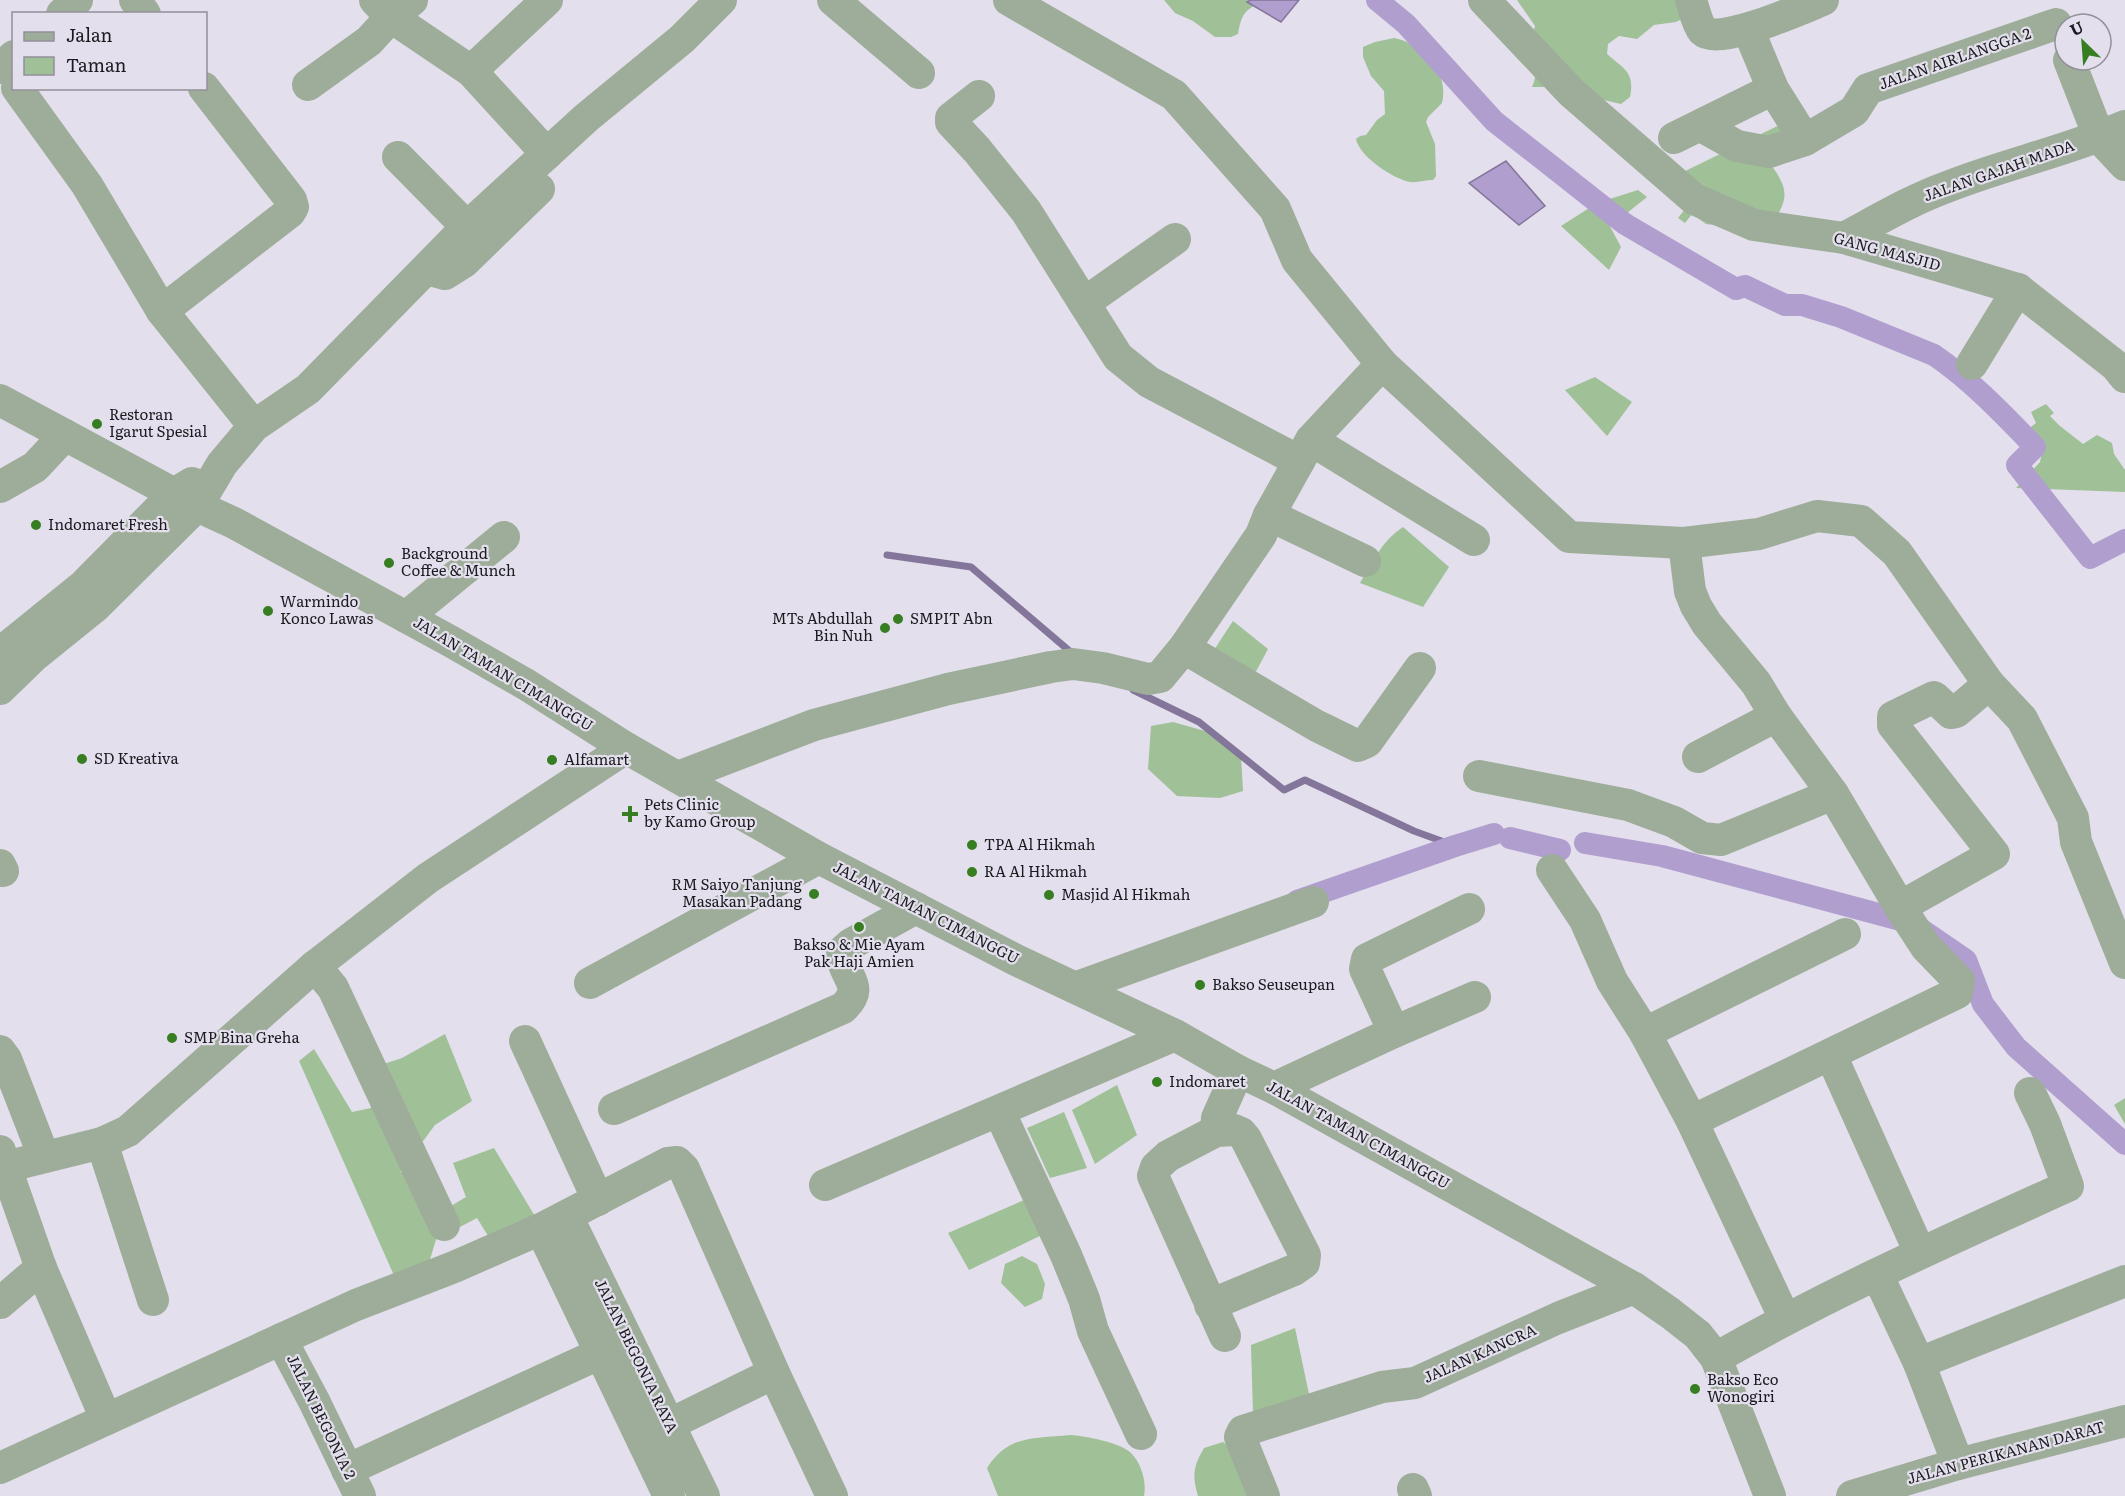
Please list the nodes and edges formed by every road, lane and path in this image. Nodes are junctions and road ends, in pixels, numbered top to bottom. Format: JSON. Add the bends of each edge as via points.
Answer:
{"nodes":[{"id":1,"x":77,"y":0,"type":"edge"},
{"id":2,"x":135,"y":0,"type":"edge"},
{"id":3,"x":547,"y":0,"type":"edge"},
{"id":4,"x":721,"y":0,"type":"edge"},
{"id":5,"x":738,"y":0,"type":"edge"},
{"id":6,"x":833,"y":0,"type":"edge"},
{"id":7,"x":1009,"y":0,"type":"edge"},
{"id":8,"x":1484,"y":0,"type":"edge"},
{"id":9,"x":1691,"y":0,"type":"edge"},
{"id":10,"x":1815,"y":2,"type":"edge"},
{"id":11,"x":393,"y":6,"type":"edge"},
{"id":12,"x":64,"y":12,"type":"edge"},
{"id":13,"x":144,"y":12,"type":"edge"},
{"id":14,"x":2053,"y":25,"type":"edge"},
{"id":15,"x":1748,"y":29,"type":"junction"},
{"id":16,"x":471,"y":71,"type":"junction"},
{"id":17,"x":2077,"y":72,"type":"edge"},
{"id":18,"x":919,"y":73,"type":"dead end"},
{"id":19,"x":308,"y":85,"type":"dead end"},
{"id":20,"x":1773,"y":89,"type":"junction"},
{"id":21,"x":21,"y":90,"type":"edge"},
{"id":22,"x":206,"y":90,"type":"edge"},
{"id":23,"x":979,"y":96,"type":"dead end"},
{"id":24,"x":2112,"y":131,"type":"edge"},
{"id":25,"x":1805,"y":140,"type":"junction"},
{"id":26,"x":547,"y":154,"type":"junction"},
{"id":27,"x":398,"y":157,"type":"dead end"},
{"id":28,"x":2125,"y":165,"type":"edge"},
{"id":29,"x":466,"y":227,"type":"junction"},
{"id":30,"x":1844,"y":238,"type":"junction"},
{"id":31,"x":1175,"y":239,"type":"dead end"},
{"id":32,"x":427,"y":269,"type":"junction"},
{"id":33,"x":2018,"y":290,"type":"junction"},
{"id":34,"x":1084,"y":303,"type":"junction"},
{"id":35,"x":162,"y":311,"type":"junction"},
{"id":36,"x":1382,"y":364,"type":"junction"},
{"id":37,"x":1972,"y":364,"type":"dead end"},
{"id":38,"x":2125,"y":377,"type":"edge"},
{"id":39,"x":0,"y":400,"type":"edge"},
{"id":40,"x":254,"y":426,"type":"junction"},
{"id":41,"x":65,"y":435,"type":"junction"},
{"id":42,"x":1305,"y":451,"type":"junction"},
{"id":43,"x":0,"y":487,"type":"edge"},
{"id":44,"x":186,"y":500,"type":"junction"},
{"id":45,"x":1269,"y":515,"type":"junction"},
{"id":46,"x":504,"y":537,"type":"dead end"},
{"id":47,"x":1474,"y":540,"type":"dead end"},
{"id":48,"x":1684,"y":543,"type":"junction"},
{"id":49,"x":1365,"y":561,"type":"dead end"},
{"id":50,"x":406,"y":617,"type":"junction"},
{"id":51,"x":1184,"y":648,"type":"junction"},
{"id":52,"x":17,"y":649,"type":"edge"},
{"id":53,"x":1420,"y":668,"type":"dead end"},
{"id":54,"x":1989,"y":684,"type":"junction"},
{"id":55,"x":0,"y":689,"type":"edge"},
{"id":56,"x":1776,"y":716,"type":"junction"},
{"id":57,"x":626,"y":748,"type":"junction"},
{"id":58,"x":1698,"y":757,"type":"dead end"},
{"id":59,"x":1479,"y":776,"type":"dead end"},
{"id":60,"x":678,"y":777,"type":"junction"},
{"id":61,"x":1833,"y":794,"type":"junction"},
{"id":62,"x":819,"y":858,"type":"junction"},
{"id":63,"x":1552,"y":870,"type":"dead end"},
{"id":64,"x":1313,"y":902,"type":"dead end"},
{"id":65,"x":916,"y":908,"type":"junction"},
{"id":66,"x":1469,"y":909,"type":"dead end"},
{"id":67,"x":1904,"y":913,"type":"junction"},
{"id":68,"x":1845,"y":933,"type":"dead end"},
{"id":69,"x":2125,"y":963,"type":"edge"},
{"id":70,"x":315,"y":966,"type":"junction"},
{"id":71,"x":590,"y":983,"type":"dead end"},
{"id":72,"x":1077,"y":987,"type":"junction"},
{"id":73,"x":1474,"y":996,"type":"dead end"},
{"id":74,"x":1394,"y":1032,"type":"junction"},
{"id":75,"x":1645,"y":1033,"type":"junction"},
{"id":76,"x":1175,"y":1035,"type":"junction"},
{"id":77,"x":525,"y":1041,"type":"dead end"},
{"id":78,"x":0,"y":1051,"type":"edge"},
{"id":79,"x":1831,"y":1055,"type":"junction"},
{"id":80,"x":1238,"y":1071,"type":"junction"},
{"id":81,"x":1274,"y":1088,"type":"junction"},
{"id":82,"x":2030,"y":1093,"type":"dead end"},
{"id":83,"x":614,"y":1109,"type":"dead end"},
{"id":84,"x":999,"y":1111,"type":"junction"},
{"id":85,"x":1692,"y":1121,"type":"junction"},
{"id":86,"x":1216,"y":1131,"type":"junction"},
{"id":87,"x":102,"y":1143,"type":"junction"},
{"id":88,"x":44,"y":1157,"type":"junction"},
{"id":89,"x":3,"y":1159,"type":"edge"},
{"id":90,"x":825,"y":1185,"type":"dead end"},
{"id":91,"x":598,"y":1200,"type":"junction"},
{"id":92,"x":554,"y":1222,"type":"junction"},
{"id":93,"x":444,"y":1226,"type":"dead end"},
{"id":94,"x":1920,"y":1253,"type":"junction"},
{"id":95,"x":41,"y":1268,"type":"junction"},
{"id":96,"x":1877,"y":1274,"type":"junction"},
{"id":97,"x":2125,"y":1281,"type":"edge"},
{"id":98,"x":1634,"y":1288,"type":"junction"},
{"id":99,"x":153,"y":1300,"type":"dead end"},
{"id":100,"x":0,"y":1303,"type":"edge"},
{"id":101,"x":1210,"y":1305,"type":"junction"},
{"id":102,"x":1785,"y":1319,"type":"junction"},
{"id":103,"x":1225,"y":1336,"type":"dead end"},
{"id":104,"x":281,"y":1339,"type":"junction"},
{"id":105,"x":601,"y":1353,"type":"junction"},
{"id":106,"x":1716,"y":1358,"type":"junction"},
{"id":107,"x":1919,"y":1363,"type":"junction"},
{"id":108,"x":774,"y":1373,"type":"junction"},
{"id":109,"x":106,"y":1419,"type":"junction"},
{"id":110,"x":2125,"y":1421,"type":"edge"},
{"id":111,"x":670,"y":1424,"type":"junction"},
{"id":112,"x":1141,"y":1434,"type":"dead end"},
{"id":113,"x":1958,"y":1464,"type":"junction"},
{"id":114,"x":0,"y":1467,"type":"edge"},
{"id":115,"x":353,"y":1483,"type":"edge"},
{"id":116,"x":1869,"y":1494,"type":"edge"},
{"id":117,"x":669,"y":1496,"type":"edge"},
{"id":118,"x":704,"y":1496,"type":"edge"},
{"id":119,"x":832,"y":1496,"type":"edge"},
{"id":120,"x":1263,"y":1496,"type":"edge"},
{"id":121,"x":1770,"y":1496,"type":"edge"}],
"edges":[{"from":1,"to":12,"type":"street"},
{"from":2,"to":13,"type":"street"},
{"from":3,"to":16,"type":"street"},
{"from":4,"to":26,"type":"street","via":[[682,39]]},
{"from":5,"to":32,"type":"street","via":[[464,262],[445,274]]},
{"from":6,"to":18,"type":"street"},
{"from":7,"to":36,"type":"street","via":[[1174,95],[1275,209],[1297,260]]},
{"from":8,"to":30,"type":"street","name":"GANG MASJID","via":[[1572,93],[1694,199],[1754,225]]},
{"from":9,"to":15,"type":"street","via":[[1705,32],[1719,36]]},
{"from":10,"to":15,"type":"street"},
{"from":11,"to":16,"type":"street"},
{"from":11,"to":19,"type":"street","via":[[369,41]]},
{"from":14,"to":25,"type":"street","name":"JALAN AIRLANGGA 2","via":[[1868,88],[1854,111]]},
{"from":15,"to":20,"type":"street"},
{"from":16,"to":26,"type":"street"},
{"from":17,"to":24,"type":"street"},
{"from":20,"to":25,"type":"street"},
{"from":20,"to":25,"type":"street","name":"JALAN AIRLANGGA 2","via":[[1687,132],[1769,152]]},
{"from":21,"to":35,"type":"street","via":[[87,185]]},
{"from":22,"to":35,"type":"street","via":[[293,207]]},
{"from":23,"to":34,"type":"street","via":[[951,122],[1026,211]]},
{"from":24,"to":28,"type":"street"},
{"from":24,"to":30,"type":"street","name":"JALAN GAJAH MADA","via":[[1949,186]]},
{"from":26,"to":29,"type":"street"},
{"from":27,"to":29,"type":"street"},
{"from":29,"to":32,"type":"street"},
{"from":30,"to":33,"type":"street","name":"GANG MASJID"},
{"from":31,"to":34,"type":"street"},
{"from":32,"to":40,"type":"street","via":[[308,389]]},
{"from":33,"to":37,"type":"street"},
{"from":33,"to":38,"type":"street","name":"GANG MASJID"},
{"from":34,"to":42,"type":"street","via":[[1118,357],[1149,382]]},
{"from":35,"to":40,"type":"street"},
{"from":36,"to":42,"type":"street"},
{"from":36,"to":48,"type":"street","via":[[1569,537]]},
{"from":39,"to":41,"type":"street","name":"JALAN TAMAN CIMANGGU"},
{"from":40,"to":44,"type":"street"},
{"from":41,"to":43,"type":"street","via":[[35,467]]},
{"from":41,"to":44,"type":"street","name":"JALAN TAMAN CIMANGGU"},
{"from":42,"to":45,"type":"street"},
{"from":42,"to":47,"type":"street"},
{"from":44,"to":50,"type":"street","name":"JALAN TAMAN CIMANGGU"},
{"from":44,"to":52,"type":"street","via":[[83,586]]},
{"from":45,"to":49,"type":"street"},
{"from":45,"to":51,"type":"street","via":[[1261,535]]},
{"from":46,"to":50,"type":"street"},
{"from":48,"to":54,"type":"street","via":[[1760,534],[1817,516],[1861,521],[1897,553]]},
{"from":48,"to":56,"type":"street","via":[[1690,591],[1696,606],[1756,683]]},
{"from":50,"to":57,"type":"street","name":"JALAN TAMAN CIMANGGU","via":[[527,685]]},
{"from":51,"to":53,"type":"street","via":[[1358,746],[1367,742]]},
{"from":51,"to":60,"type":"street","via":[[1156,679],[1073,664],[1051,667],[948,689],[814,725]]},
{"from":52,"to":55,"type":"street"},
{"from":54,"to":67,"type":"street","via":[[1956,712],[1951,713],[1934,697],[1893,717],[1893,725],[1994,854]]},
{"from":54,"to":69,"type":"street","via":[[2022,719],[2073,818],[2076,842]]},
{"from":56,"to":58,"type":"street"},
{"from":56,"to":61,"type":"street"},
{"from":57,"to":60,"type":"street","name":"JALAN TAMAN CIMANGGU"},
{"from":57,"to":70,"type":"street","via":[[428,878]]},
{"from":59,"to":61,"type":"street","via":[[1628,805],[1674,822],[1702,838],[1720,840]]},
{"from":60,"to":62,"type":"street","name":"JALAN TAMAN CIMANGGU"},
{"from":61,"to":67,"type":"street"},
{"from":62,"to":65,"type":"street","name":"JALAN TAMAN CIMANGGU"},
{"from":62,"to":71,"type":"street"},
{"from":63,"to":75,"type":"street","via":[[1586,920],[1612,981]]},
{"from":64,"to":72,"type":"street"},
{"from":65,"to":72,"type":"street","name":"JALAN TAMAN CIMANGGU"},
{"from":65,"to":83,"type":"street","via":[[842,952],[855,989],[853,999],[843,1008]]},
{"from":66,"to":74,"type":"street","via":[[1367,959],[1365,969]]},
{"from":67,"to":79,"type":"street","via":[[1926,947],[1959,981],[1957,993]]},
{"from":68,"to":75,"type":"street"},
{"from":70,"to":87,"type":"street","via":[[128,1131]]},
{"from":70,"to":93,"type":"street","via":[[333,988]]},
{"from":72,"to":76,"type":"street","name":"JALAN TAMAN CIMANGGU"},
{"from":73,"to":74,"type":"street"},
{"from":74,"to":81,"type":"street"},
{"from":75,"to":85,"type":"street"},
{"from":76,"to":80,"type":"street","name":"JALAN TAMAN CIMANGGU"},
{"from":76,"to":84,"type":"street"},
{"from":77,"to":91,"type":"street"},
{"from":78,"to":88,"type":"street"},
{"from":79,"to":85,"type":"street"},
{"from":79,"to":94,"type":"street"},
{"from":80,"to":81,"type":"street","name":"JALAN TAMAN CIMANGGU"},
{"from":80,"to":86,"type":"street","via":[[1217,1118]]},
{"from":81,"to":98,"type":"street","name":"JALAN TAMAN CIMANGGU"},
{"from":82,"to":94,"type":"street","via":[[2068,1186]]},
{"from":84,"to":90,"type":"street"},
{"from":84,"to":112,"type":"street","via":[[1066,1255],[1093,1331]]},
{"from":85,"to":102,"type":"street"},
{"from":86,"to":101,"type":"street","via":[[1168,1156],[1153,1176]]},
{"from":86,"to":101,"type":"street","via":[[1234,1130],[1246,1139],[1305,1255],[1304,1263],[1294,1270]]},
{"from":87,"to":88,"type":"street"},
{"from":87,"to":99,"type":"street"},
{"from":88,"to":89,"type":"street"},
{"from":89,"to":95,"type":"street"},
{"from":91,"to":92,"type":"street"},
{"from":91,"to":108,"type":"street","via":[[676,1161],[684,1169]]},
{"from":92,"to":104,"type":"street"},
{"from":92,"to":105,"type":"street","name":"JALAN BEGONIA RAYA"},
{"from":92,"to":111,"type":"street","name":"JALAN BEGONIA RAYA"},
{"from":94,"to":96,"type":"street"},
{"from":95,"to":100,"type":"street"},
{"from":95,"to":109,"type":"street"},
{"from":96,"to":102,"type":"street"},
{"from":96,"to":107,"type":"street"},
{"from":97,"to":107,"type":"street"},
{"from":98,"to":106,"type":"street","name":"JALAN TAMAN CIMANGGU","via":[[1698,1335]]},
{"from":98,"to":120,"type":"street","name":"JALAN KANCRA","via":[[1415,1383],[1382,1387],[1243,1431],[1240,1437]]},
{"from":101,"to":103,"type":"street"},
{"from":102,"to":106,"type":"street"},
{"from":104,"to":109,"type":"street"},
{"from":104,"to":115,"type":"street","name":"JALAN BEGONIA 2"},
{"from":105,"to":115,"type":"street"},
{"from":105,"to":117,"type":"street","name":"JALAN BEGONIA RAYA"},
{"from":106,"to":121,"type":"street","name":"JALAN TAMAN CIMANGGU"},
{"from":107,"to":113,"type":"street"},
{"from":108,"to":111,"type":"street"},
{"from":108,"to":119,"type":"street"},
{"from":109,"to":114,"type":"street"},
{"from":110,"to":113,"type":"street","name":"JALAN PERIKANAN DARAT"},
{"from":111,"to":118,"type":"street","name":"JALAN BEGONIA RAYA"},
{"from":113,"to":116,"type":"street","name":"JALAN PERIKANAN DARAT"}]}
